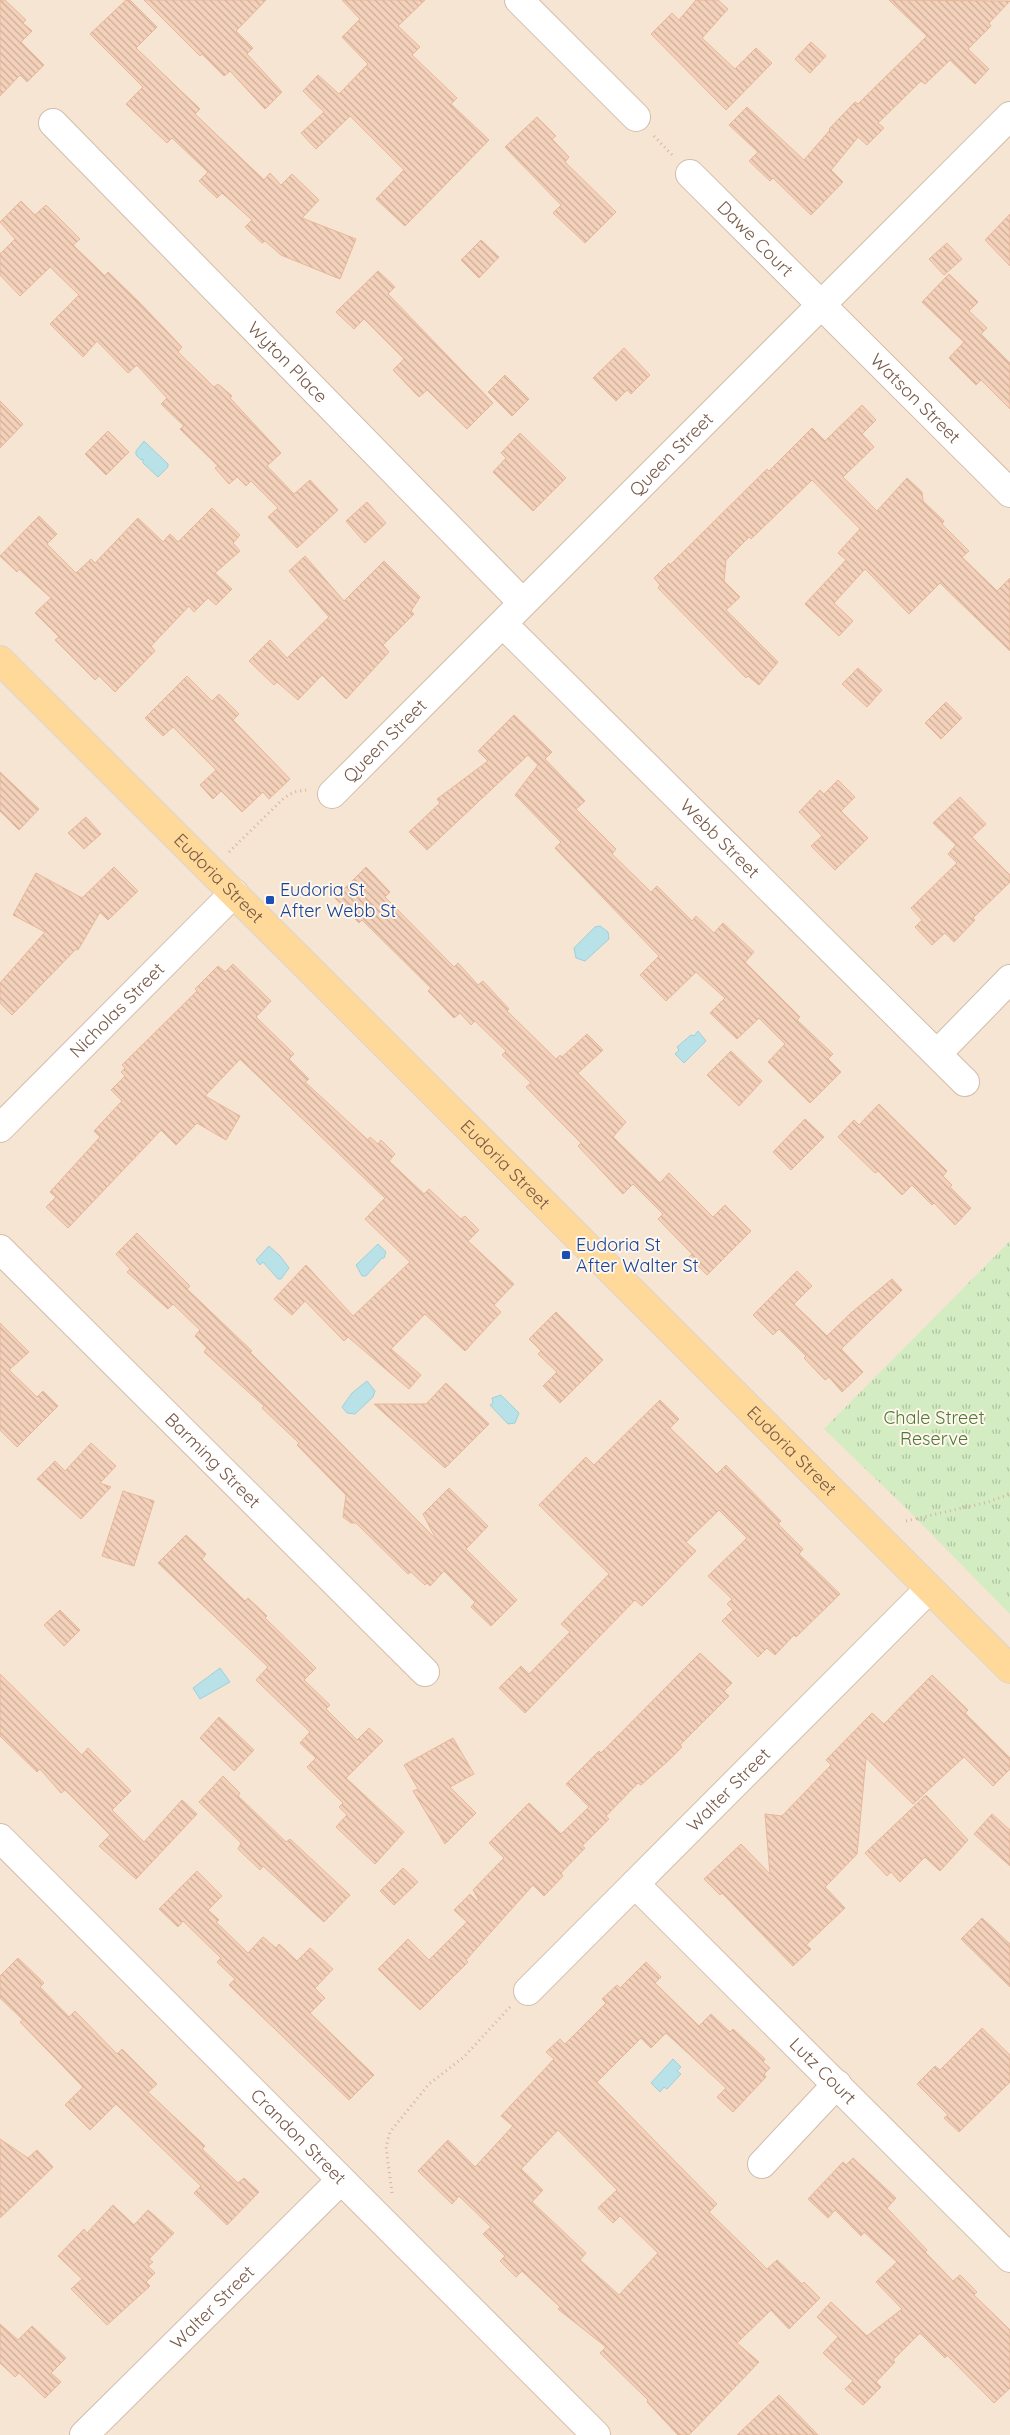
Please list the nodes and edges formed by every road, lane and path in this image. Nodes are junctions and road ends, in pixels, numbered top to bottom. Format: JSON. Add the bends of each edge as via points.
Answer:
{"nodes":[{"id":1,"x":519,"y":0,"type":"edge"},
{"id":2,"x":1010,"y":116,"type":"edge"},
{"id":3,"x":636,"y":117,"type":"joint"},
{"id":4,"x":53,"y":123,"type":"dead end"},
{"id":5,"x":690,"y":174,"type":"joint"},
{"id":6,"x":821,"y":304,"type":"junction"},
{"id":7,"x":1010,"y":492,"type":"edge"},
{"id":8,"x":522,"y":602,"type":"junction"},
{"id":9,"x":503,"y":624,"type":"junction"},
{"id":10,"x":0,"y":660,"type":"edge"},
{"id":11,"x":332,"y":794,"type":"joint"},
{"id":12,"x":210,"y":870,"type":"junction"},
{"id":13,"x":234,"y":893,"type":"junction"},
{"id":14,"x":1010,"y":979,"type":"edge"},
{"id":15,"x":937,"y":1054,"type":"junction"},
{"id":16,"x":965,"y":1082,"type":"dead end"},
{"id":17,"x":0,"y":1128,"type":"edge"},
{"id":18,"x":0,"y":1250,"type":"edge"},
{"id":19,"x":1010,"y":1494,"type":"edge"},
{"id":20,"x":906,"y":1521,"type":"dead end"},
{"id":21,"x":929,"y":1589,"type":"junction"},
{"id":22,"x":1010,"y":1669,"type":"edge"},
{"id":23,"x":425,"y":1672,"type":"dead end"},
{"id":24,"x":0,"y":1838,"type":"edge"},
{"id":25,"x":635,"y":1884,"type":"junction"},
{"id":26,"x":528,"y":1991,"type":"joint"},
{"id":27,"x":837,"y":2084,"type":"junction"},
{"id":28,"x":762,"y":2164,"type":"dead end"},
{"id":29,"x":341,"y":2180,"type":"junction"},
{"id":30,"x":375,"y":2212,"type":"junction"},
{"id":31,"x":1010,"y":2258,"type":"edge"},
{"id":32,"x":84,"y":2435,"type":"edge"},
{"id":33,"x":596,"y":2435,"type":"edge"}],
"edges":[{"from":1,"to":3,"type":"street"},
{"from":2,"to":6,"type":"street","name":"Queen Street"},
{"from":3,"to":5,"type":"path"},
{"from":4,"to":8,"type":"street","name":"Wyton Place"},
{"from":5,"to":6,"type":"street","name":"Dawe Court"},
{"from":6,"to":7,"type":"street","name":"Watson Street"},
{"from":6,"to":8,"type":"street","name":"Queen Street"},
{"from":8,"to":9,"type":"street","name":"Queen Street"},
{"from":9,"to":11,"type":"street","name":"Queen Street"},
{"from":9,"to":15,"type":"street","name":"Webb Street"},
{"from":10,"to":12,"type":"main road","name":"Eudoria Street"},
{"from":11,"to":12,"type":"path","via":[[302,790],[284,798]]},
{"from":12,"to":13,"type":"main road","name":"Eudoria Street"},
{"from":13,"to":17,"type":"street","name":"Nicholas Street"},
{"from":13,"to":21,"type":"main road","name":"Eudoria Street"},
{"from":14,"to":15,"type":"street"},
{"from":15,"to":16,"type":"street","name":"Webb Street"},
{"from":18,"to":23,"type":"street","name":"Barming Street"},
{"from":19,"to":20,"type":"path"},
{"from":21,"to":22,"type":"main road","name":"Eudoria Street"},
{"from":21,"to":25,"type":"street","name":"Walter Street"},
{"from":24,"to":29,"type":"street","name":"Crandon Street"},
{"from":25,"to":26,"type":"street","name":"Walter Street"},
{"from":25,"to":27,"type":"street","name":"Lutz Court"},
{"from":26,"to":30,"type":"path","via":[[464,2057],[429,2084],[390,2132],[386,2147],[391,2196]]},
{"from":27,"to":28,"type":"street"},
{"from":27,"to":31,"type":"street","name":"Lutz Court"},
{"from":29,"to":30,"type":"street","name":"Crandon Street"},
{"from":29,"to":32,"type":"street","name":"Walter Street"},
{"from":30,"to":33,"type":"street","name":"Crandon Street"}]}
